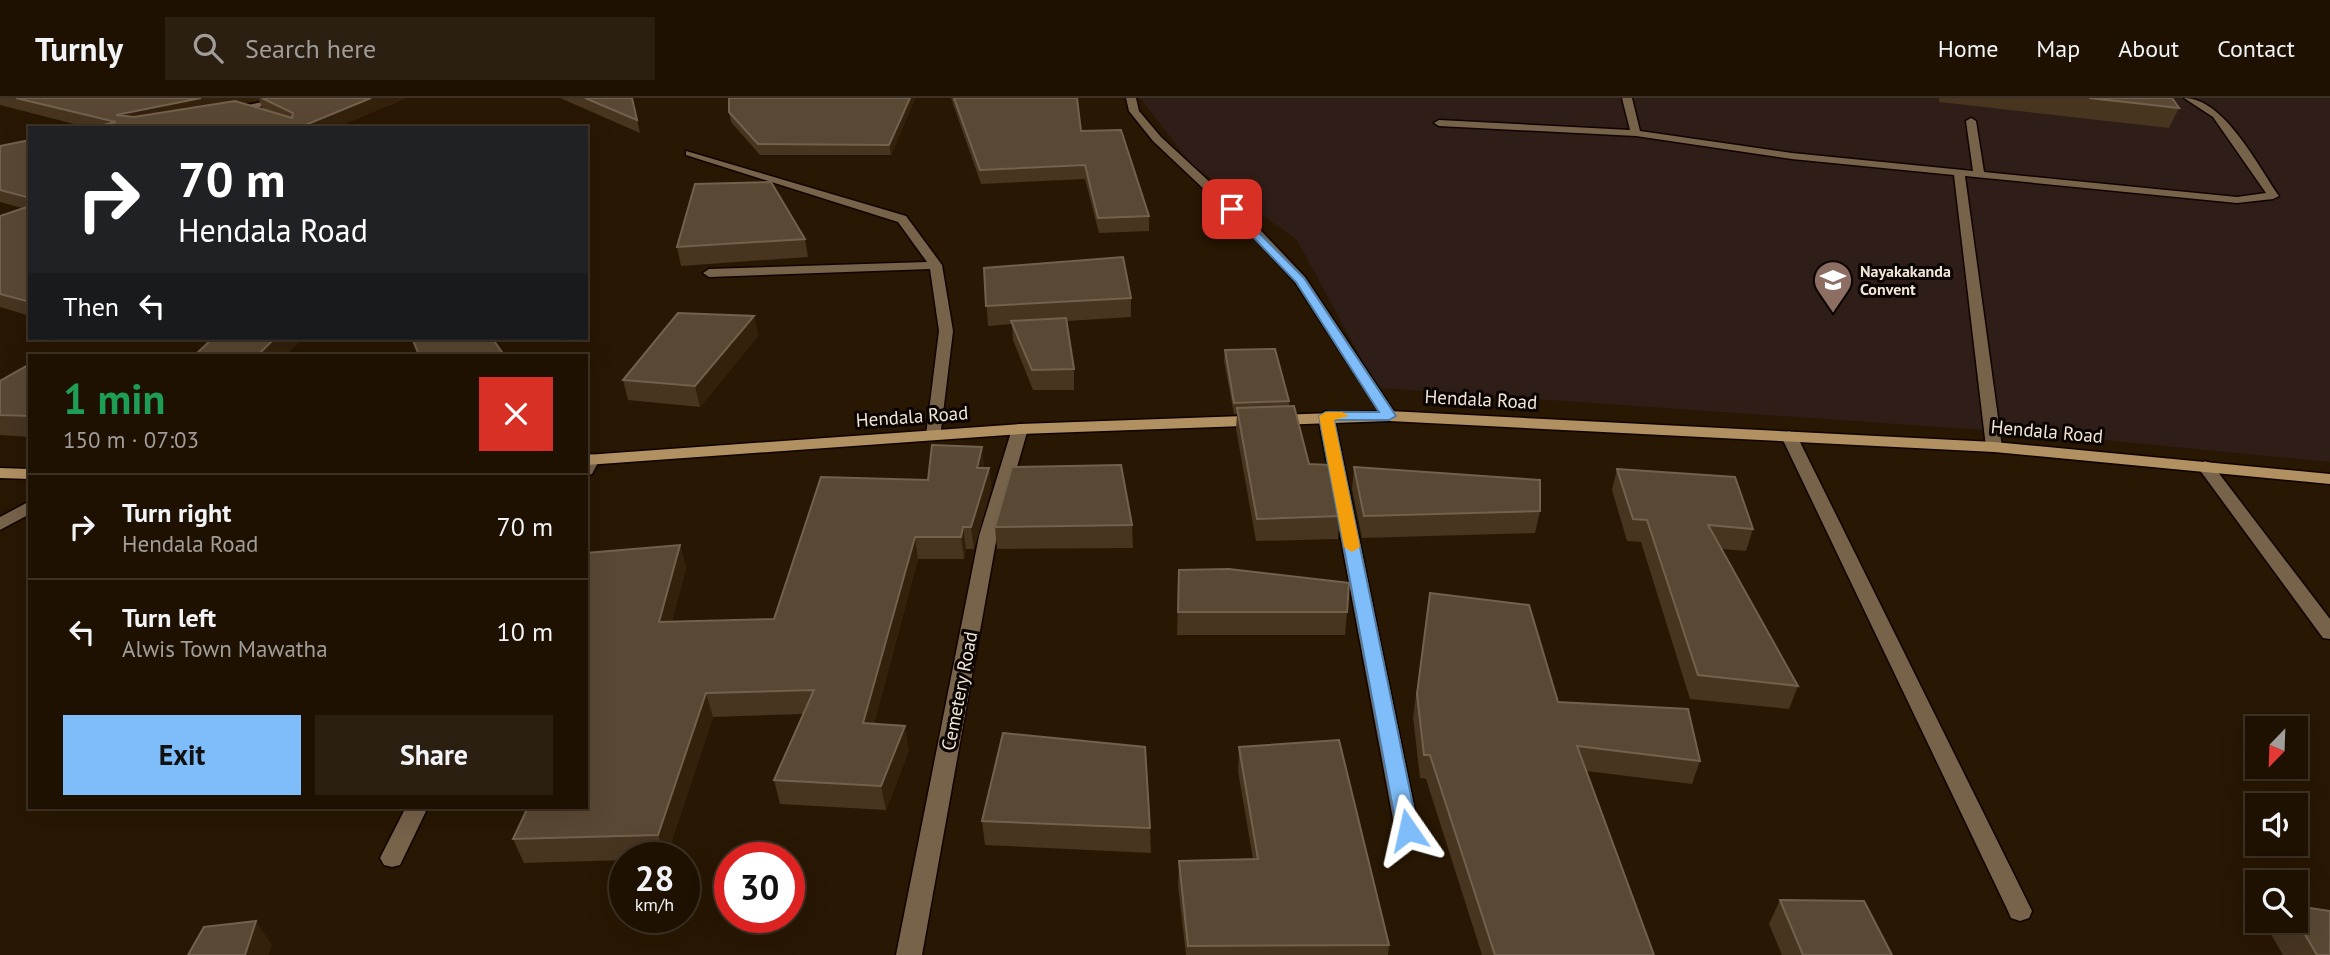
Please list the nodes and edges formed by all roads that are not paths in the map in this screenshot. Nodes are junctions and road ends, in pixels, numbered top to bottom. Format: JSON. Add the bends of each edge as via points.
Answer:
{"nodes":[{"id":1,"x":296,"y":98,"type":"edge"},
{"id":2,"x":1131,"y":98,"type":"edge"},
{"id":3,"x":1627,"y":98,"type":"edge"},
{"id":4,"x":2189,"y":98,"type":"edge"},
{"id":5,"x":246,"y":108,"type":"junction"},
{"id":6,"x":223,"y":111,"type":"edge"},
{"id":7,"x":269,"y":118,"type":"edge"},
{"id":8,"x":1970,"y":121,"type":"dead end"},
{"id":9,"x":1439,"y":123,"type":"dead end"},
{"id":10,"x":1636,"y":133,"type":"junction"},
{"id":11,"x":690,"y":153,"type":"dead end"},
{"id":12,"x":1959,"y":172,"type":"junction"},
{"id":13,"x":1979,"y":173,"type":"junction"},
{"id":14,"x":936,"y":265,"type":"junction"},
{"id":15,"x":709,"y":273,"type":"dead end"},
{"id":16,"x":1326,"y":416,"type":"junction"},
{"id":17,"x":1389,"y":416,"type":"junction"},
{"id":18,"x":1020,"y":429,"type":"junction"},
{"id":19,"x":934,"y":435,"type":"junction"},
{"id":20,"x":1789,"y":436,"type":"junction"},
{"id":21,"x":1994,"y":447,"type":"junction"},
{"id":22,"x":588,"y":463,"type":"edge"},
{"id":23,"x":2204,"y":466,"type":"junction"},
{"id":24,"x":0,"y":473,"type":"edge"},
{"id":25,"x":28,"y":474,"type":"edge"},
{"id":26,"x":2330,"y":479,"type":"edge"},
{"id":27,"x":28,"y":507,"type":"edge"},
{"id":28,"x":0,"y":525,"type":"edge"},
{"id":29,"x":2330,"y":633,"type":"edge"},
{"id":30,"x":416,"y":809,"type":"edge"},
{"id":31,"x":1408,"y":830,"type":"dead end"},
{"id":32,"x":392,"y":858,"type":"dead end"},
{"id":33,"x":2020,"y":911,"type":"dead end"},
{"id":34,"x":909,"y":955,"type":"edge"}],
"edges":[{"from":1,"to":5,"type":"street"},
{"from":2,"to":17,"type":"street","via":[[1134,111],[1157,139],[1300,280]]},
{"from":3,"to":10,"type":"street"},
{"from":4,"to":13,"type":"street","via":[[2217,115],[2273,196],[2237,200]]},
{"from":5,"to":6,"type":"street"},
{"from":5,"to":7,"type":"street"},
{"from":8,"to":13,"type":"street"},
{"from":9,"to":10,"type":"street"},
{"from":10,"to":12,"type":"street","via":[[1791,156]]},
{"from":11,"to":14,"type":"street","via":[[902,219]]},
{"from":12,"to":13,"type":"street"},
{"from":12,"to":21,"type":"street"},
{"from":14,"to":15,"type":"street"},
{"from":14,"to":19,"type":"street","via":[[946,331]]},
{"from":16,"to":17,"type":"main road","name":"Hendala Road"},
{"from":16,"to":18,"type":"main road","name":"Hendala Road"},
{"from":16,"to":31,"type":"street"},
{"from":17,"to":20,"type":"main road","name":"Hendala Road"},
{"from":18,"to":19,"type":"main road","name":"Hendala Road"},
{"from":18,"to":34,"type":"street","name":"Cemetery Road","via":[[988,536]]},
{"from":19,"to":22,"type":"main road","name":"Hendala Road"},
{"from":20,"to":21,"type":"main road","name":"Hendala Road"},
{"from":20,"to":33,"type":"street"},
{"from":21,"to":23,"type":"main road","name":"Hendala Road"},
{"from":23,"to":26,"type":"main road","name":"Hendala Road"},
{"from":23,"to":29,"type":"street"},
{"from":24,"to":25,"type":"main road"},
{"from":27,"to":28,"type":"street"},
{"from":30,"to":32,"type":"street"}]}
